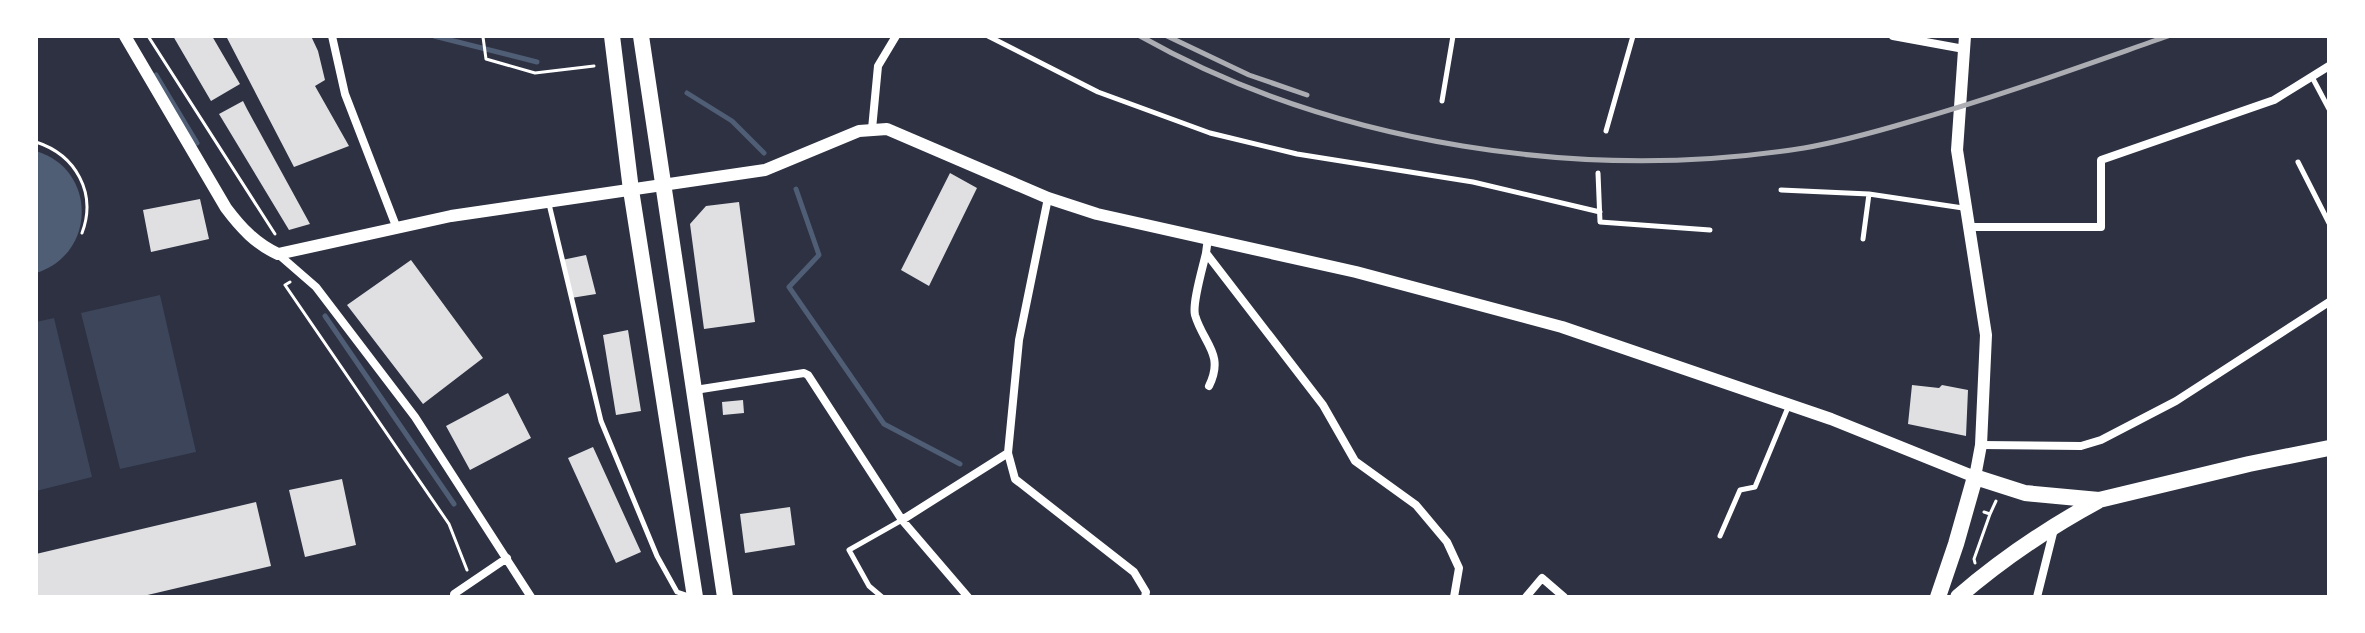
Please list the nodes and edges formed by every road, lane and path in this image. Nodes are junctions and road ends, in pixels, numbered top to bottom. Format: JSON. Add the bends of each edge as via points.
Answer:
{"nodes":[{"id":1,"x":125,"y":36,"type":"edge"},
{"id":2,"x":148,"y":36,"type":"edge"},
{"id":3,"x":332,"y":36,"type":"edge"},
{"id":4,"x":612,"y":36,"type":"edge"},
{"id":5,"x":641,"y":36,"type":"edge"},
{"id":6,"x":896,"y":36,"type":"edge"},
{"id":7,"x":988,"y":36,"type":"edge"},
{"id":8,"x":1453,"y":36,"type":"edge"},
{"id":9,"x":1633,"y":36,"type":"edge"},
{"id":10,"x":1893,"y":36,"type":"edge"},
{"id":11,"x":482,"y":38,"type":"edge"},
{"id":12,"x":1964,"y":43,"type":"edge"},
{"id":13,"x":594,"y":66,"type":"dead end"},
{"id":14,"x":2329,"y":66,"type":"edge"},
{"id":15,"x":2312,"y":77,"type":"junction"},
{"id":16,"x":1442,"y":101,"type":"dead end"},
{"id":17,"x":2329,"y":109,"type":"edge"},
{"id":18,"x":872,"y":129,"type":"junction"},
{"id":19,"x":1606,"y":131,"type":"dead end"},
{"id":20,"x":36,"y":142,"type":"edge"},
{"id":21,"x":2298,"y":162,"type":"dead end"},
{"id":22,"x":1598,"y":173,"type":"dead end"},
{"id":23,"x":664,"y":185,"type":"junction"},
{"id":24,"x":631,"y":190,"type":"junction"},
{"id":25,"x":1781,"y":190,"type":"dead end"},
{"id":26,"x":1869,"y":194,"type":"junction"},
{"id":27,"x":1048,"y":198,"type":"junction"},
{"id":28,"x":549,"y":202,"type":"junction"},
{"id":29,"x":1965,"y":208,"type":"junction"},
{"id":30,"x":1600,"y":212,"type":"junction"},
{"id":31,"x":2329,"y":223,"type":"edge"},
{"id":32,"x":396,"y":226,"type":"junction"},
{"id":33,"x":1968,"y":227,"type":"junction"},
{"id":34,"x":1710,"y":230,"type":"dead end"},
{"id":35,"x":82,"y":233,"type":"dead end"},
{"id":36,"x":1208,"y":238,"type":"junction"},
{"id":37,"x":1863,"y":239,"type":"dead end"},
{"id":38,"x":257,"y":242,"type":"junction"},
{"id":39,"x":1206,"y":253,"type":"junction"},
{"id":40,"x":278,"y":254,"type":"junction"},
{"id":41,"x":303,"y":273,"type":"junction"},
{"id":42,"x":2329,"y":302,"type":"edge"},
{"id":43,"x":1209,"y":386,"type":"dead end"},
{"id":44,"x":695,"y":390,"type":"junction"},
{"id":45,"x":1790,"y":404,"type":"junction"},
{"id":46,"x":1981,"y":445,"type":"junction"},
{"id":47,"x":2329,"y":448,"type":"edge"},
{"id":48,"x":1008,"y":453,"type":"junction"},
{"id":49,"x":1975,"y":477,"type":"junction"},
{"id":50,"x":2099,"y":500,"type":"junction"},
{"id":51,"x":1990,"y":514,"type":"dead end"},
{"id":52,"x":902,"y":520,"type":"junction"},
{"id":53,"x":2055,"y":525,"type":"junction"},
{"id":54,"x":1720,"y":536,"type":"dead end"},
{"id":55,"x":507,"y":558,"type":"junction"},
{"id":56,"x":1979,"y":578,"type":"junction"},
{"id":57,"x":471,"y":582,"type":"junction"},
{"id":58,"x":454,"y":597,"type":"edge"},
{"id":59,"x":531,"y":597,"type":"edge"},
{"id":60,"x":694,"y":597,"type":"edge"},
{"id":61,"x":725,"y":597,"type":"edge"},
{"id":62,"x":882,"y":597,"type":"edge"},
{"id":63,"x":968,"y":597,"type":"edge"},
{"id":64,"x":1145,"y":597,"type":"edge"},
{"id":65,"x":1454,"y":597,"type":"edge"},
{"id":66,"x":1526,"y":597,"type":"edge"},
{"id":67,"x":1564,"y":597,"type":"edge"},
{"id":68,"x":1938,"y":597,"type":"edge"},
{"id":69,"x":1958,"y":597,"type":"edge"},
{"id":70,"x":2037,"y":597,"type":"edge"}],
"edges":[{"from":1,"to":38,"type":"street","via":[[226,208]]},
{"from":2,"to":38,"type":"path","via":[[277,234]]},
{"from":3,"to":32,"type":"street","via":[[345,94]]},
{"from":4,"to":24,"type":"main road"},
{"from":5,"to":23,"type":"main road"},
{"from":6,"to":18,"type":"street","via":[[878,66]]},
{"from":7,"to":30,"type":"lane","via":[[1098,92],[1210,133],[1297,154],[1473,182]]},
{"from":8,"to":16,"type":"lane"},
{"from":9,"to":19,"type":"lane"},
{"from":10,"to":12,"type":"street"},
{"from":11,"to":13,"type":"path","via":[[486,59],[535,73]]},
{"from":12,"to":29,"type":"street","via":[[1957,150]]},
{"from":14,"to":15,"type":"street"},
{"from":15,"to":17,"type":"lane"},
{"from":15,"to":33,"type":"street","via":[[2274,100],[2101,160],[2101,227]]},
{"from":18,"to":23,"type":"street","via":[[765,170]]},
{"from":18,"to":27,"type":"street","via":[[899,134]]},
{"from":20,"to":35,"type":"path","via":[[70,162],[86,190],[89,204]]},
{"from":21,"to":31,"type":"lane"},
{"from":22,"to":30,"type":"lane"},
{"from":23,"to":24,"type":"street"},
{"from":23,"to":44,"type":"main road"},
{"from":24,"to":28,"type":"street"},
{"from":24,"to":60,"type":"main road"},
{"from":25,"to":26,"type":"lane"},
{"from":26,"to":29,"type":"lane"},
{"from":26,"to":37,"type":"lane"},
{"from":27,"to":36,"type":"street"},
{"from":27,"to":48,"type":"street","via":[[1019,340]]},
{"from":28,"to":32,"type":"street"},
{"from":28,"to":60,"type":"lane","via":[[601,421],[657,556],[677,592]]},
{"from":29,"to":33,"type":"street"},
{"from":30,"to":34,"type":"lane","via":[[1600,222]]},
{"from":32,"to":40,"type":"street"},
{"from":33,"to":46,"type":"street","via":[[1986,335]]},
{"from":36,"to":39,"type":"street"},
{"from":36,"to":45,"type":"street","via":[[1562,327]]},
{"from":38,"to":40,"type":"street"},
{"from":39,"to":43,"type":"street","via":[[1194,313],[1215,356]]},
{"from":39,"to":65,"type":"street","via":[[1323,405],[1355,461],[1416,505],[1447,542],[1459,568]]},
{"from":40,"to":41,"type":"street"},
{"from":41,"to":55,"type":"street","via":[[415,417]]},
{"from":41,"to":57,"type":"path","via":[[285,285],[449,524]]},
{"from":42,"to":46,"type":"street","via":[[2176,401],[2101,440],[2081,446]]},
{"from":44,"to":52,"type":"street","via":[[808,375]]},
{"from":44,"to":61,"type":"main road"},
{"from":45,"to":49,"type":"street"},
{"from":45,"to":54,"type":"lane","via":[[1755,487],[1740,490]]},
{"from":46,"to":49,"type":"street"},
{"from":47,"to":50,"type":"main road"},
{"from":48,"to":52,"type":"street"},
{"from":48,"to":64,"type":"street","via":[[1015,479],[1134,572]]},
{"from":49,"to":50,"type":"main road","via":[[2025,493]]},
{"from":49,"to":68,"type":"main road"},
{"from":50,"to":53,"type":"main road"},
{"from":51,"to":56,"type":"path","via":[[1974,559]]},
{"from":52,"to":62,"type":"lane","via":[[849,550],[869,586]]},
{"from":52,"to":63,"type":"street"},
{"from":53,"to":56,"type":"main road"},
{"from":53,"to":70,"type":"street"},
{"from":55,"to":57,"type":"street"},
{"from":55,"to":59,"type":"street"},
{"from":56,"to":69,"type":"main road"},
{"from":57,"to":58,"type":"street"},
{"from":66,"to":67,"type":"street","via":[[1542,578]]}]}
